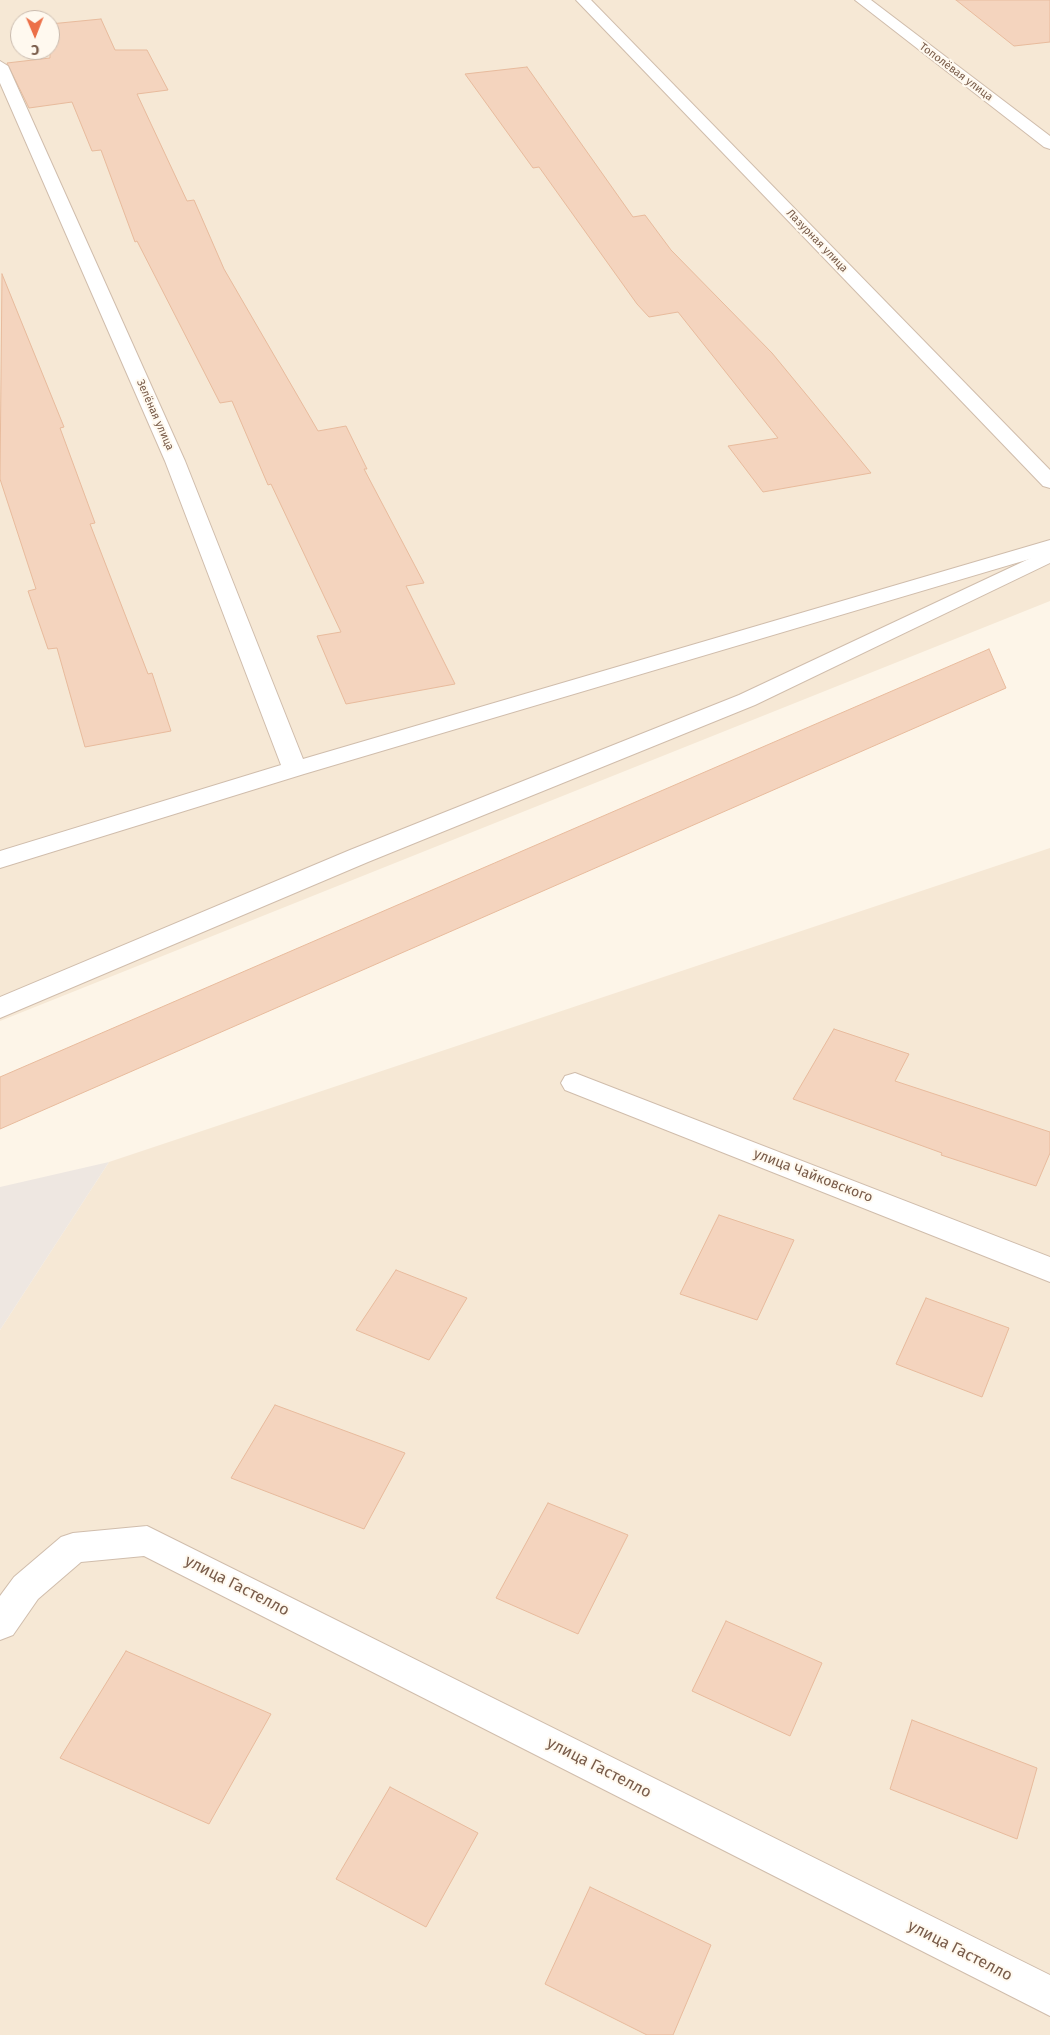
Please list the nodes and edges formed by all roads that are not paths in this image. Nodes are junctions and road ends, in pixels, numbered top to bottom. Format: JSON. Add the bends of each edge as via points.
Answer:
{"nodes":[{"id":1,"x":583,"y":0,"type":"edge"},
{"id":2,"x":862,"y":0,"type":"edge"},
{"id":3,"x":0,"y":66,"type":"edge"},
{"id":4,"x":1050,"y":144,"type":"edge"},
{"id":5,"x":1050,"y":482,"type":"edge"},
{"id":6,"x":1050,"y":546,"type":"edge"},
{"id":7,"x":1050,"y":555,"type":"edge"},
{"id":8,"x":295,"y":769,"type":"junction"},
{"id":9,"x":0,"y":860,"type":"edge"},
{"id":10,"x":0,"y":1008,"type":"edge"},
{"id":11,"x":576,"y":1083,"type":"dead end"},
{"id":12,"x":1050,"y":1270,"type":"edge"},
{"id":13,"x":0,"y":1624,"type":"edge"},
{"id":14,"x":1050,"y":1996,"type":"edge"}],
"edges":[{"from":1,"to":5,"type":"street","name":"Лазурная улица"},
{"from":2,"to":4,"type":"street","name":"Тополёвая улица"},
{"from":3,"to":8,"type":"street","name":"Зелёная улица","via":[[175,461]]},
{"from":6,"to":8,"type":"street"},
{"from":7,"to":10,"type":"street","via":[[747,700],[359,856]]},
{"from":8,"to":9,"type":"street"},
{"from":11,"to":12,"type":"street","name":"улица Чайковского"},
{"from":13,"to":14,"type":"street","name":"улица Гастелло","via":[[26,1588],[73,1548],[147,1541]]}]}
